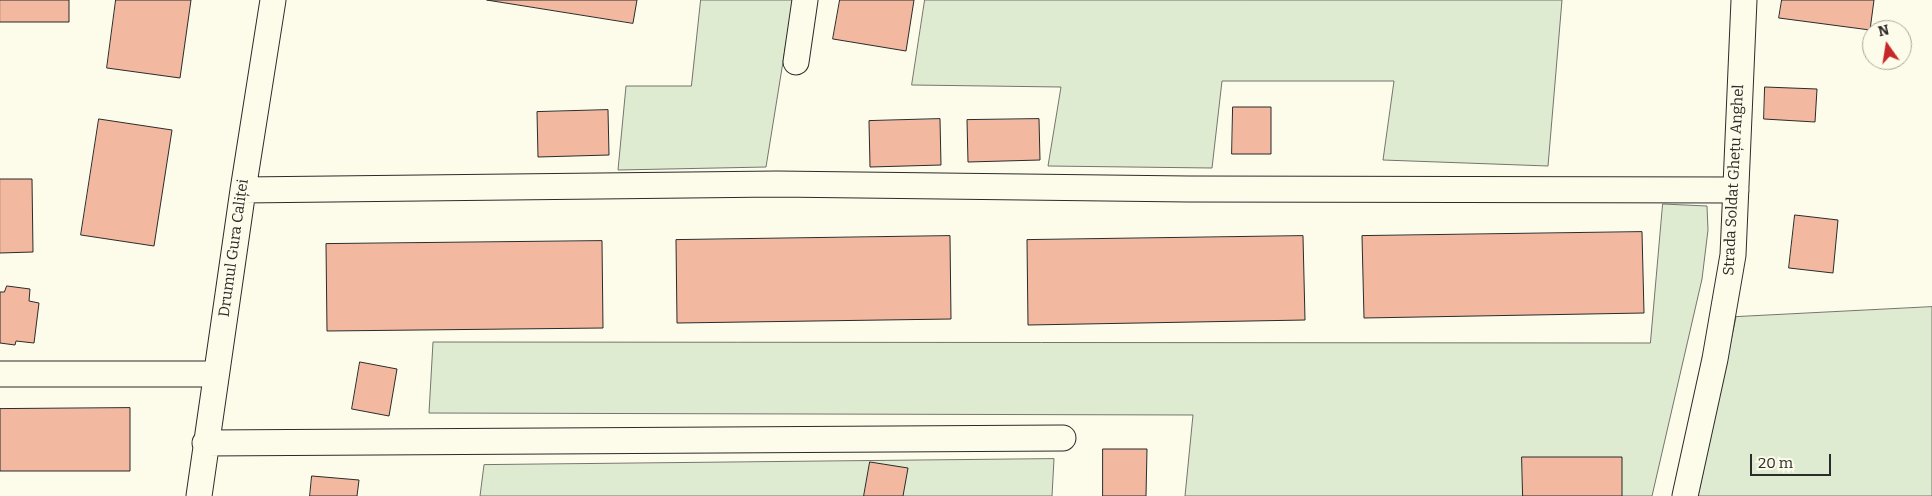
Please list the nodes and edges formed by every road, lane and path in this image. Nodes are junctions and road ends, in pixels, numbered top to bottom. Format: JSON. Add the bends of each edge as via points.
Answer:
{"nodes":[{"id":1,"x":273,"y":0,"type":"edge"},
{"id":2,"x":805,"y":0,"type":"edge"},
{"id":3,"x":1744,"y":0,"type":"edge"},
{"id":4,"x":796,"y":62,"type":"dead end"},
{"id":5,"x":243,"y":190,"type":"junction"},
{"id":6,"x":1736,"y":190,"type":"junction"},
{"id":7,"x":0,"y":374,"type":"edge"},
{"id":8,"x":216,"y":374,"type":"junction"},
{"id":9,"x":1063,"y":438,"type":"dead end"},
{"id":10,"x":205,"y":443,"type":"junction"},
{"id":11,"x":199,"y":496,"type":"edge"},
{"id":12,"x":1685,"y":496,"type":"edge"}],
"edges":[{"from":1,"to":5,"type":"street","name":"Drumul Gura Caliței"},
{"from":2,"to":4,"type":"street"},
{"from":3,"to":6,"type":"street","name":"Strada Soldat Ghețu Anghel"},
{"from":5,"to":6,"type":"street","via":[[778,184]]},
{"from":5,"to":8,"type":"street","name":"Drumul Gura Caliței"},
{"from":6,"to":12,"type":"street","name":"Strada Soldat Ghețu Anghel","via":[[1733,255],[1715,359]]},
{"from":7,"to":8,"type":"street"},
{"from":8,"to":10,"type":"street","name":"Drumul Gura Caliței"},
{"from":9,"to":10,"type":"street"},
{"from":10,"to":11,"type":"street","name":"Drumul Gura Caliței"}]}
